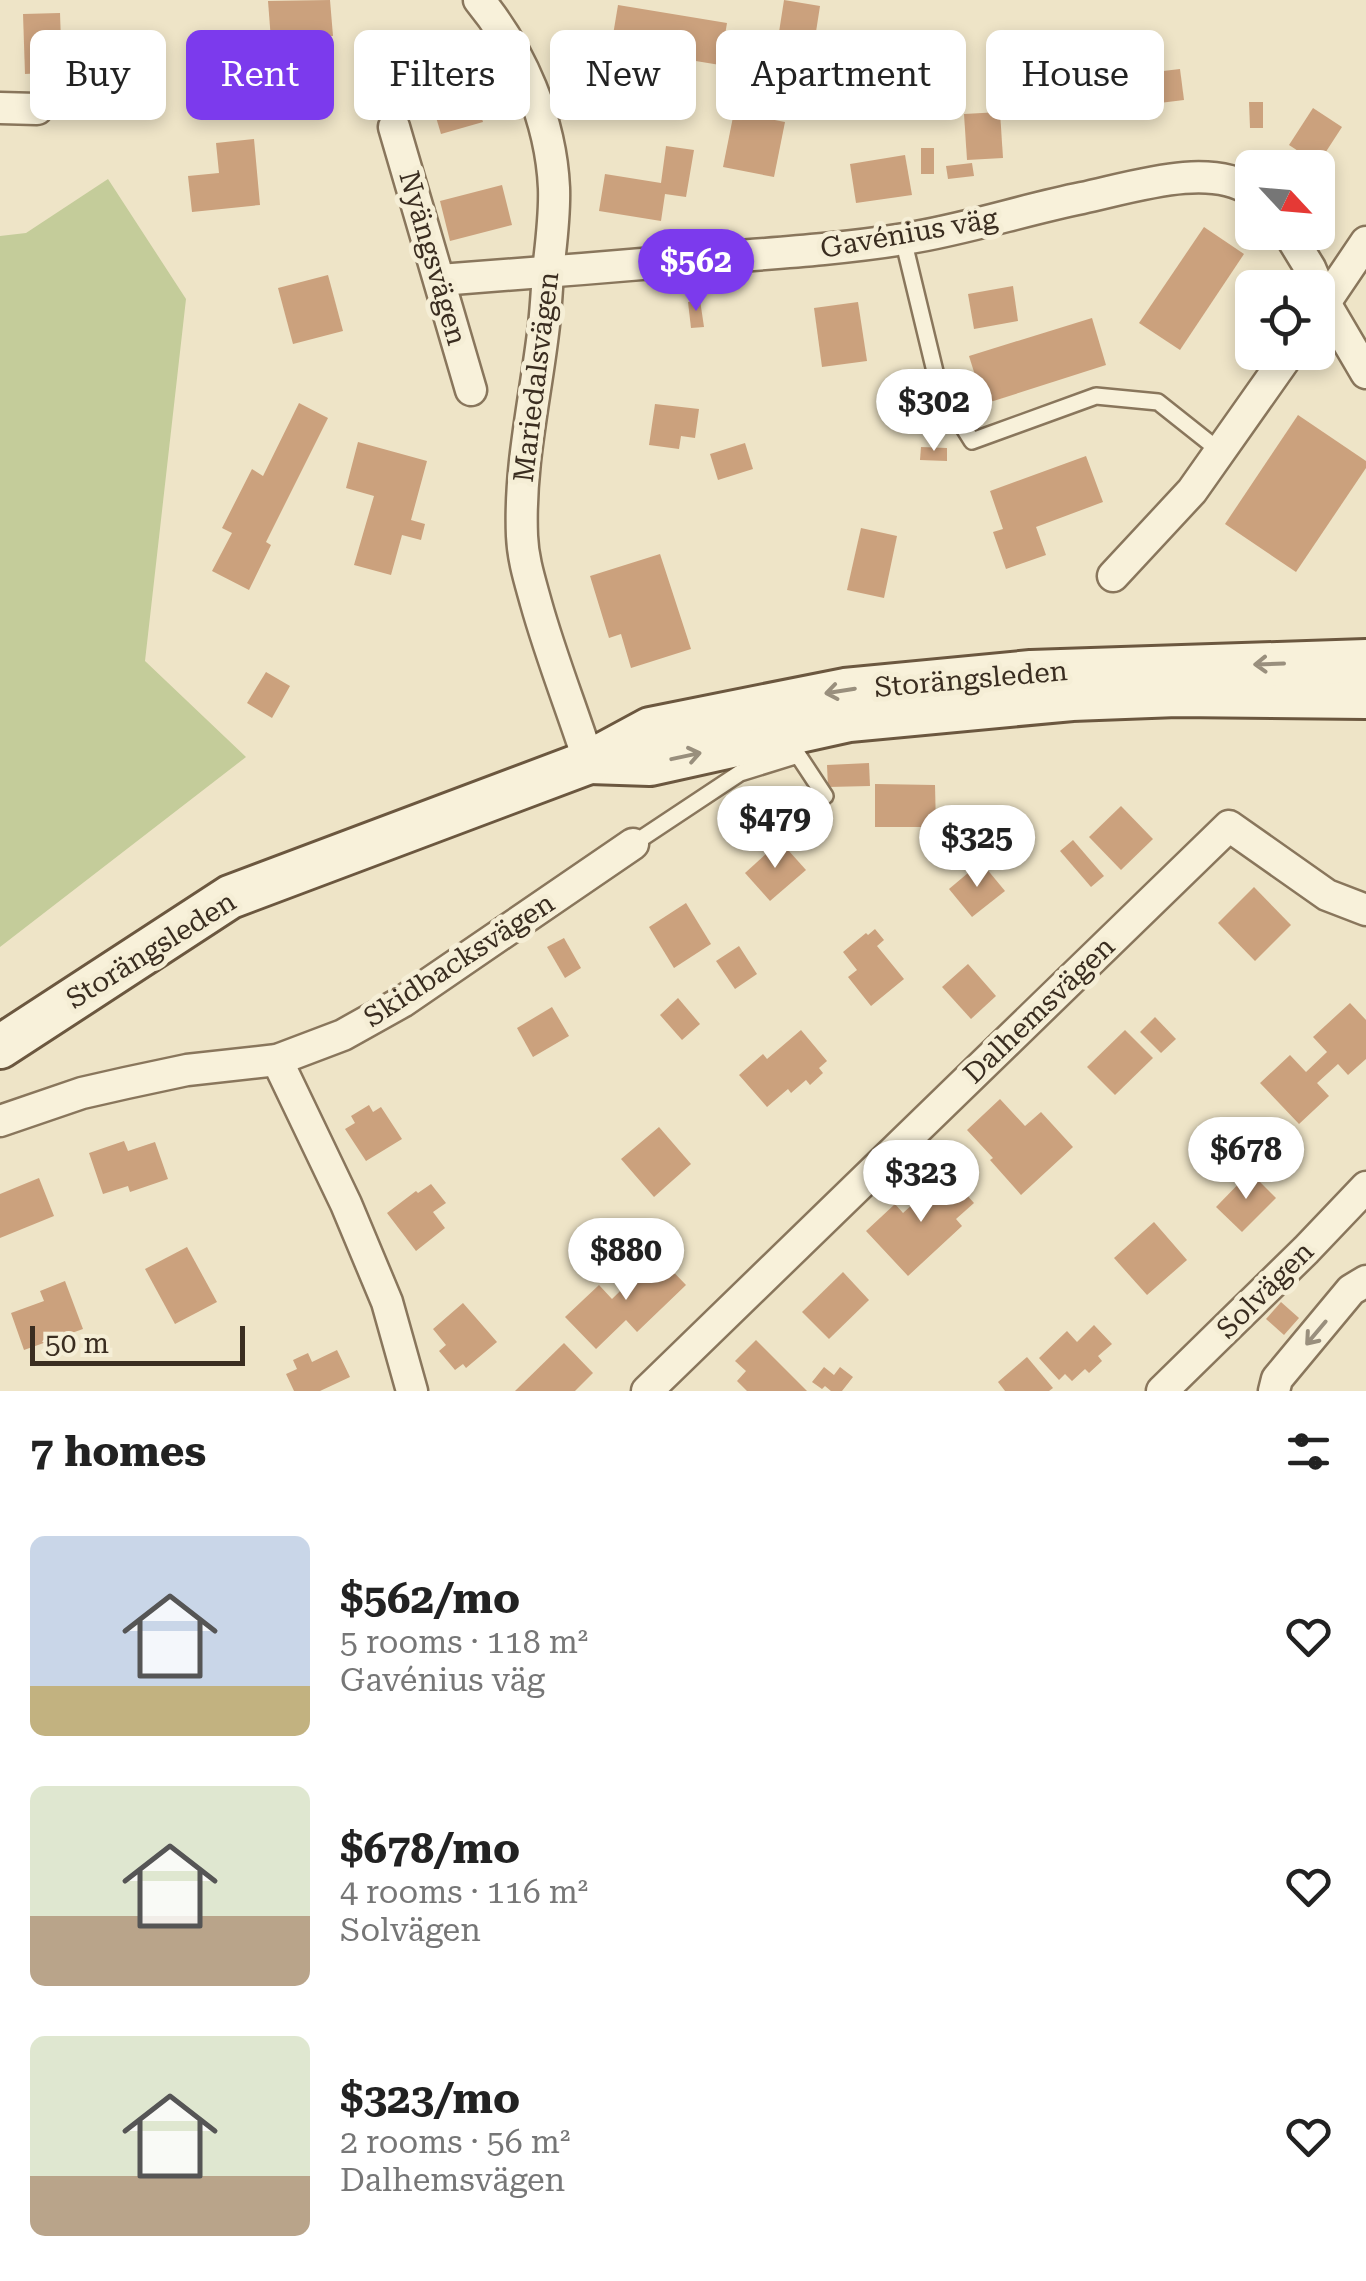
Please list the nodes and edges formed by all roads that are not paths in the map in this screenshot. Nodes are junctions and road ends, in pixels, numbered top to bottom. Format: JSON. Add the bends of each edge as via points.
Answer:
{"nodes":[{"id":1,"x":479,"y":0,"type":"edge"},
{"id":2,"x":0,"y":108,"type":"edge"},
{"id":3,"x":30,"y":109,"type":"edge"},
{"id":4,"x":394,"y":128,"type":"dead end"},
{"id":5,"x":1235,"y":182,"type":"edge"},
{"id":6,"x":903,"y":239,"type":"junction"},
{"id":7,"x":1366,"y":242,"type":"edge"},
{"id":8,"x":548,"y":272,"type":"junction"},
{"id":9,"x":440,"y":280,"type":"junction"},
{"id":10,"x":1335,"y":287,"type":"edge"},
{"id":11,"x":1335,"y":328,"type":"edge"},
{"id":12,"x":1278,"y":370,"type":"edge"},
{"id":13,"x":1366,"y":373,"type":"edge"},
{"id":14,"x":471,"y":390,"type":"dead end"},
{"id":15,"x":1221,"y":452,"type":"junction"},
{"id":16,"x":1114,"y":576,"type":"dead end"},
{"id":17,"x":1366,"y":660,"type":"edge"},
{"id":18,"x":1366,"y":697,"type":"edge"},
{"id":19,"x":589,"y":762,"type":"junction"},
{"id":20,"x":826,"y":796,"type":"dead end"},
{"id":21,"x":633,"y":844,"type":"joint"},
{"id":22,"x":1366,"y":910,"type":"edge"},
{"id":23,"x":0,"y":1046,"type":"edge"},
{"id":24,"x":277,"y":1060,"type":"junction"},
{"id":25,"x":0,"y":1121,"type":"edge"},
{"id":26,"x":1366,"y":1187,"type":"edge"},
{"id":27,"x":1366,"y":1280,"type":"edge"},
{"id":28,"x":412,"y":1391,"type":"edge"},
{"id":29,"x":646,"y":1391,"type":"edge"},
{"id":30,"x":1162,"y":1391,"type":"edge"},
{"id":31,"x":1274,"y":1391,"type":"edge"}],
"edges":[{"from":1,"to":8,"type":"street","name":"Mariedalsvägen","via":[[527,77],[548,145],[554,222]]},
{"from":2,"to":3,"type":"street"},
{"from":4,"to":9,"type":"street","name":"Nyängsvägen"},
{"from":5,"to":6,"type":"street","name":"Gavénius väg","via":[[1198,177],[1160,182]]},
{"from":6,"to":8,"type":"street","name":"Gavénius väg"},
{"from":6,"to":15,"type":"lane","via":[[939,388],[972,440],[1096,396],[1158,402]]},
{"from":7,"to":10,"type":"street"},
{"from":8,"to":9,"type":"street","name":"Gavénius väg"},
{"from":8,"to":19,"type":"street","name":"Mariedalsvägen","via":[[526,446],[522,539],[542,623]]},
{"from":9,"to":14,"type":"street","name":"Nyängsvägen"},
{"from":11,"to":13,"type":"street"},
{"from":12,"to":15,"type":"street"},
{"from":15,"to":16,"type":"street"},
{"from":17,"to":19,"type":"main road","name":"Storängsleden","one_way":true,"via":[[1032,672],[845,690],[650,729]]},
{"from":19,"to":18,"type":"main road","name":"Storängsleden","one_way":true,"via":[[650,764],[849,720],[1072,698]]},
{"from":19,"to":23,"type":"main road","name":"Storängsleden","via":[[230,896]]},
{"from":20,"to":21,"type":"lane","via":[[798,755],[740,773]]},
{"from":21,"to":24,"type":"street","name":"Skidbacksvägen","via":[[402,1002],[343,1035]]},
{"from":22,"to":29,"type":"street","name":"Dalhemsvägen","via":[[1327,895],[1229,826]]},
{"from":24,"to":25,"type":"street","name":"Skidbacksvägen","via":[[111,1086]]},
{"from":24,"to":28,"type":"street","via":[[388,1302]]},
{"from":26,"to":30,"type":"street","name":"Solvägen"},
{"from":27,"to":31,"type":"street","one_way":true,"via":[[1277,1379]]}]}
